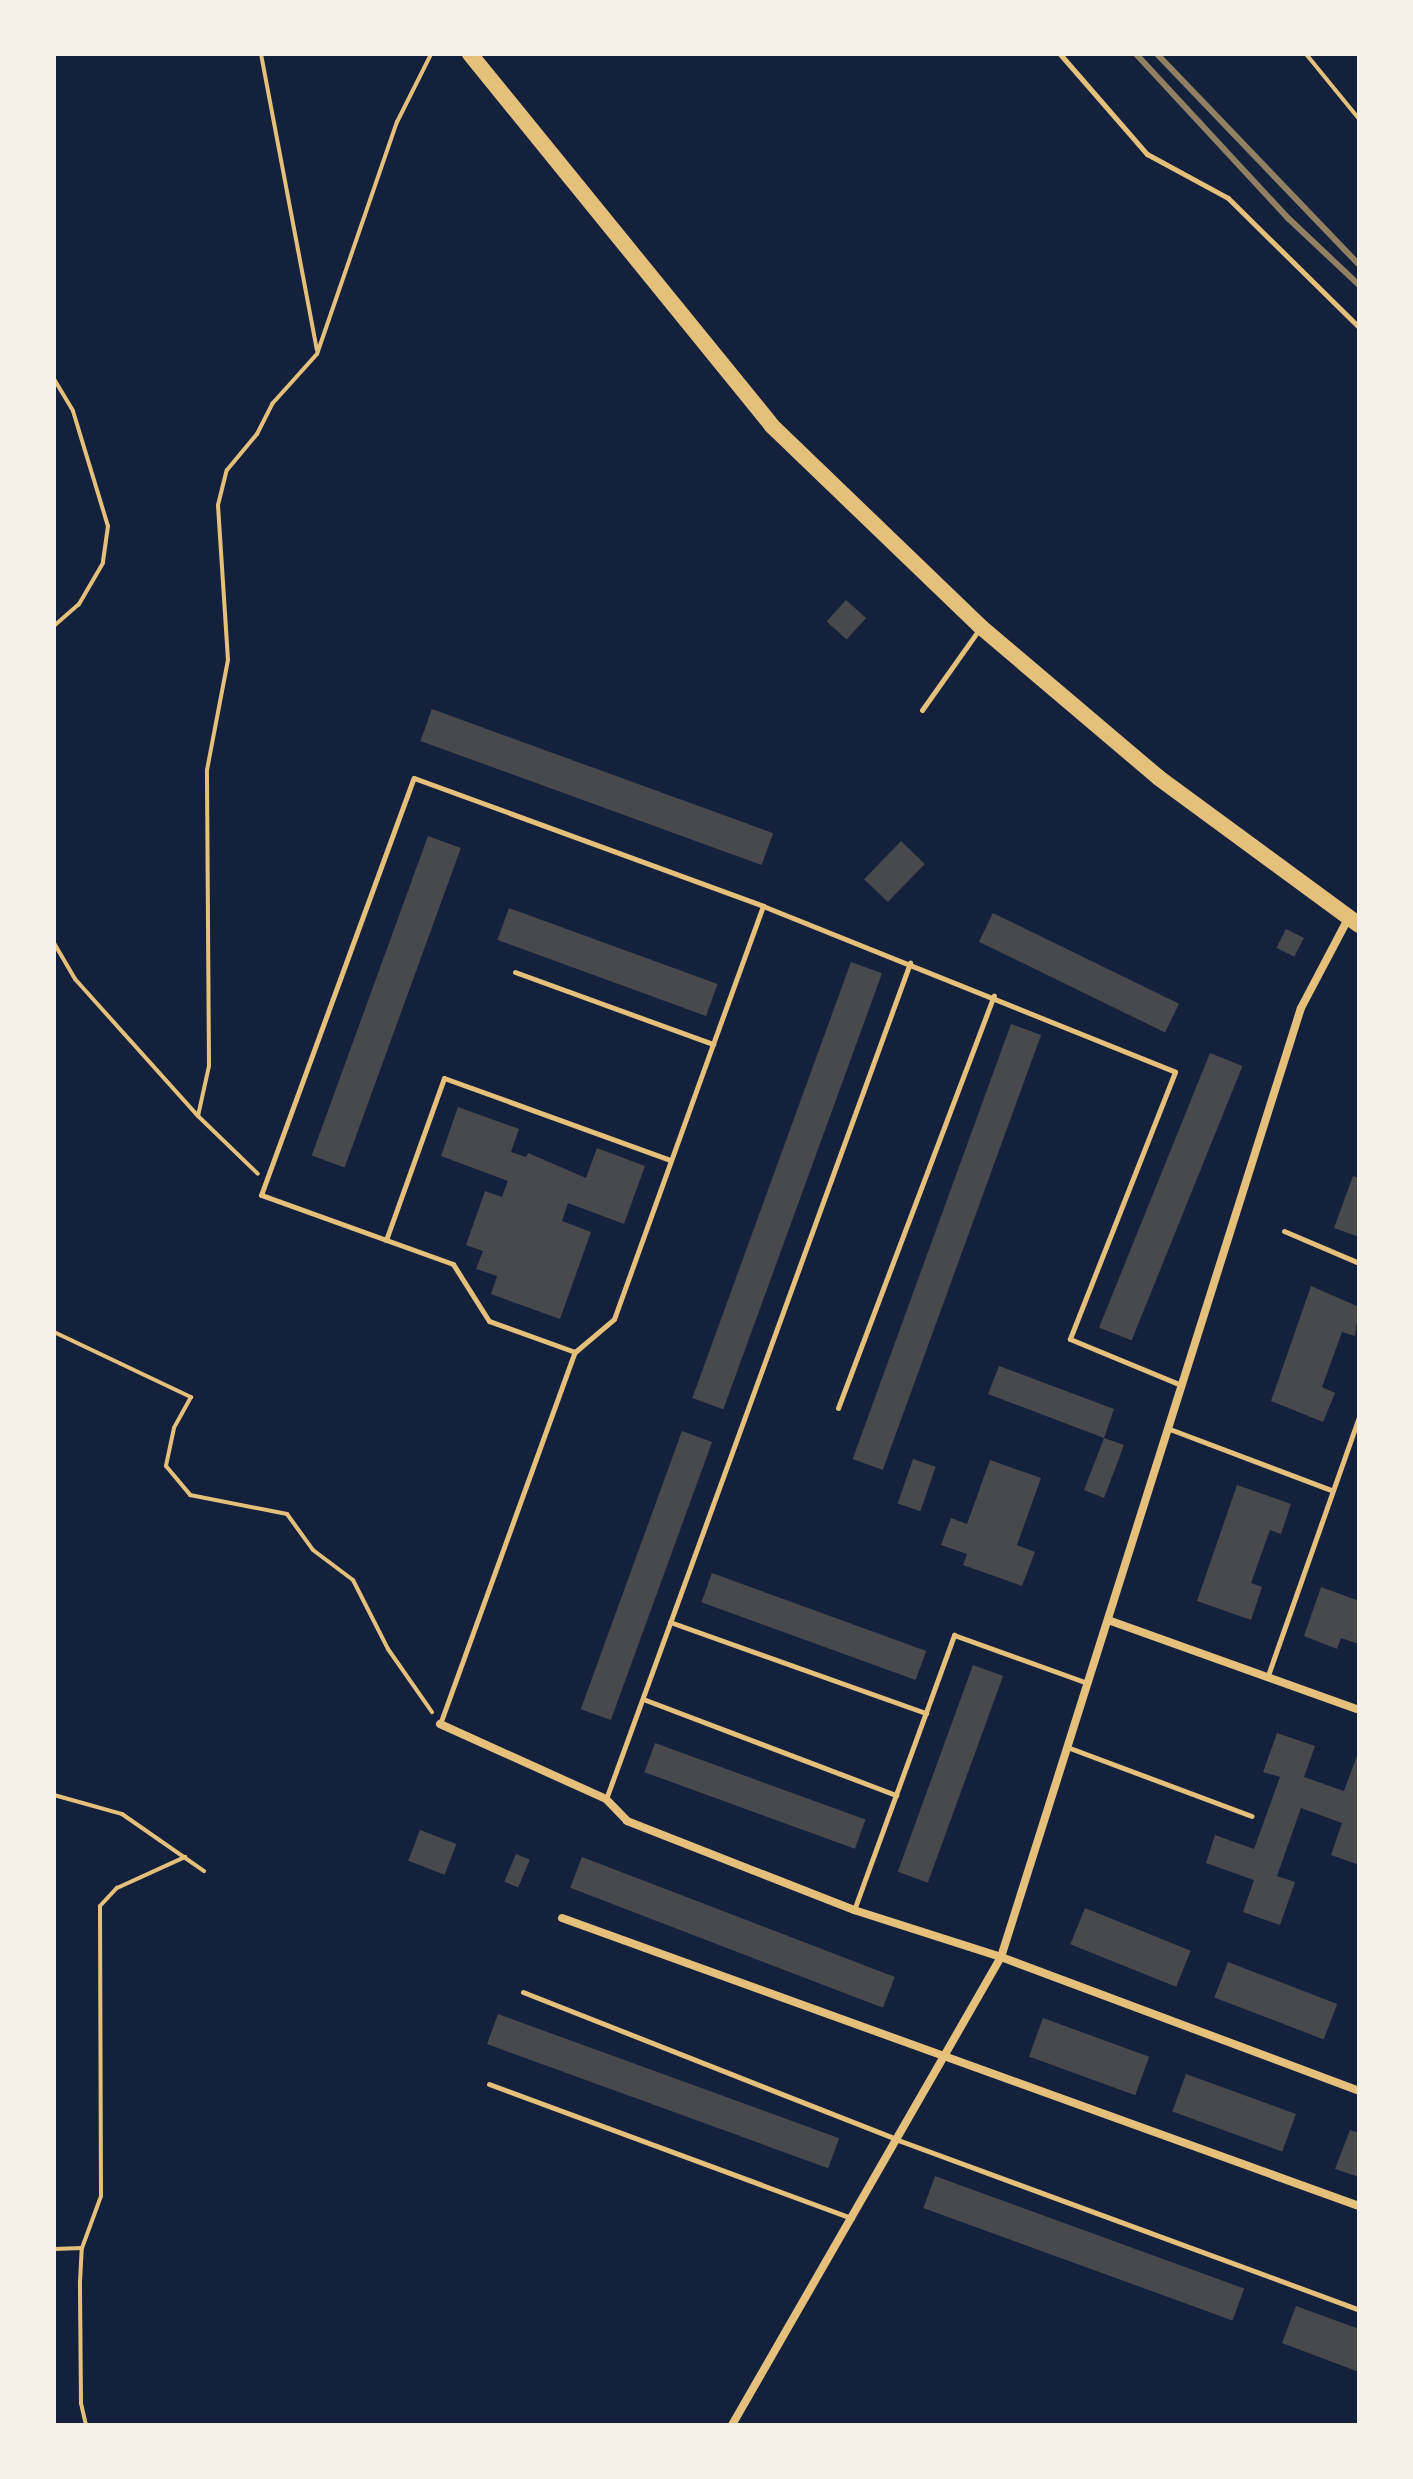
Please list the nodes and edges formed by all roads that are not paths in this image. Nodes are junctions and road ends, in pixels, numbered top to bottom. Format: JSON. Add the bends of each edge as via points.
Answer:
{"nodes":[{"id":1,"x":470,"y":54,"type":"edge"},
{"id":2,"x":1060,"y":54,"type":"edge"},
{"id":3,"x":1359,"y":327,"type":"edge"},
{"id":4,"x":981,"y":627,"type":"junction"},
{"id":5,"x":922,"y":710,"type":"dead end"},
{"id":6,"x":763,"y":906,"type":"junction"},
{"id":7,"x":1354,"y":922,"type":"edge"},
{"id":8,"x":910,"y":963,"type":"junction"},
{"id":9,"x":515,"y":972,"type":"dead end"},
{"id":10,"x":994,"y":995,"type":"junction"},
{"id":11,"x":713,"y":1044,"type":"junction"},
{"id":12,"x":671,"y":1160,"type":"junction"},
{"id":13,"x":1284,"y":1231,"type":"dead end"},
{"id":14,"x":386,"y":1240,"type":"junction"},
{"id":15,"x":1359,"y":1263,"type":"edge"},
{"id":16,"x":575,"y":1352,"type":"junction"},
{"id":17,"x":1182,"y":1386,"type":"junction"},
{"id":18,"x":838,"y":1408,"type":"dead end"},
{"id":19,"x":1359,"y":1417,"type":"edge"},
{"id":20,"x":1167,"y":1428,"type":"junction"},
{"id":21,"x":1331,"y":1490,"type":"junction"},
{"id":22,"x":1108,"y":1620,"type":"junction"},
{"id":23,"x":670,"y":1622,"type":"junction"},
{"id":24,"x":1267,"y":1678,"type":"junction"},
{"id":25,"x":1087,"y":1683,"type":"junction"},
{"id":26,"x":642,"y":1699,"type":"junction"},
{"id":27,"x":1359,"y":1710,"type":"edge"},
{"id":28,"x":926,"y":1713,"type":"junction"},
{"id":29,"x":440,"y":1724,"type":"joint"},
{"id":30,"x":1066,"y":1747,"type":"junction"},
{"id":31,"x":896,"y":1795,"type":"junction"},
{"id":32,"x":606,"y":1799,"type":"junction"},
{"id":33,"x":1252,"y":1816,"type":"dead end"},
{"id":34,"x":854,"y":1910,"type":"junction"},
{"id":35,"x":562,"y":1918,"type":"dead end"},
{"id":36,"x":1001,"y":1957,"type":"junction"},
{"id":37,"x":523,"y":1992,"type":"dead end"},
{"id":38,"x":948,"y":2054,"type":"junction"},
{"id":39,"x":489,"y":2084,"type":"dead end"},
{"id":40,"x":1359,"y":2091,"type":"edge"},
{"id":41,"x":898,"y":2140,"type":"junction"},
{"id":42,"x":1359,"y":2206,"type":"edge"},
{"id":43,"x":853,"y":2218,"type":"junction"},
{"id":44,"x":1359,"y":2310,"type":"edge"},
{"id":45,"x":732,"y":2425,"type":"edge"}],
"edges":[{"from":1,"to":4,"type":"main road","via":[[771,425]]},
{"from":2,"to":3,"type":"lane","via":[[1147,154],[1228,198]]},
{"from":4,"to":5,"type":"lane"},
{"from":4,"to":7,"type":"main road","via":[[1159,778]]},
{"from":6,"to":8,"type":"lane"},
{"from":6,"to":11,"type":"lane"},
{"from":6,"to":14,"type":"lane","via":[[414,778],[261,1195]]},
{"from":7,"to":17,"type":"street","via":[[1301,1008]]},
{"from":8,"to":10,"type":"lane"},
{"from":8,"to":23,"type":"lane"},
{"from":9,"to":11,"type":"lane"},
{"from":10,"to":17,"type":"lane","via":[[1175,1072],[1070,1339]]},
{"from":10,"to":18,"type":"lane"},
{"from":11,"to":12,"type":"lane"},
{"from":12,"to":14,"type":"lane","via":[[444,1078]]},
{"from":12,"to":16,"type":"lane","via":[[614,1319]]},
{"from":13,"to":15,"type":"lane"},
{"from":14,"to":16,"type":"lane","via":[[453,1264],[489,1321]]},
{"from":16,"to":29,"type":"lane"},
{"from":17,"to":20,"type":"street"},
{"from":19,"to":21,"type":"lane"},
{"from":20,"to":21,"type":"lane"},
{"from":20,"to":22,"type":"street"},
{"from":21,"to":24,"type":"lane"},
{"from":22,"to":24,"type":"street"},
{"from":22,"to":25,"type":"street"},
{"from":23,"to":26,"type":"lane"},
{"from":23,"to":28,"type":"lane"},
{"from":24,"to":27,"type":"street"},
{"from":25,"to":28,"type":"lane","via":[[954,1635]]},
{"from":25,"to":30,"type":"street"},
{"from":26,"to":31,"type":"lane"},
{"from":26,"to":32,"type":"lane"},
{"from":28,"to":31,"type":"lane"},
{"from":29,"to":32,"type":"street"},
{"from":30,"to":33,"type":"lane"},
{"from":30,"to":36,"type":"street"},
{"from":31,"to":34,"type":"lane"},
{"from":32,"to":34,"type":"street","via":[[627,1821]]},
{"from":34,"to":36,"type":"street"},
{"from":35,"to":38,"type":"street"},
{"from":36,"to":38,"type":"street"},
{"from":36,"to":40,"type":"street"},
{"from":37,"to":41,"type":"lane"},
{"from":38,"to":41,"type":"street"},
{"from":38,"to":42,"type":"street"},
{"from":39,"to":43,"type":"lane"},
{"from":41,"to":43,"type":"street"},
{"from":41,"to":44,"type":"lane"},
{"from":43,"to":45,"type":"street"}]}
